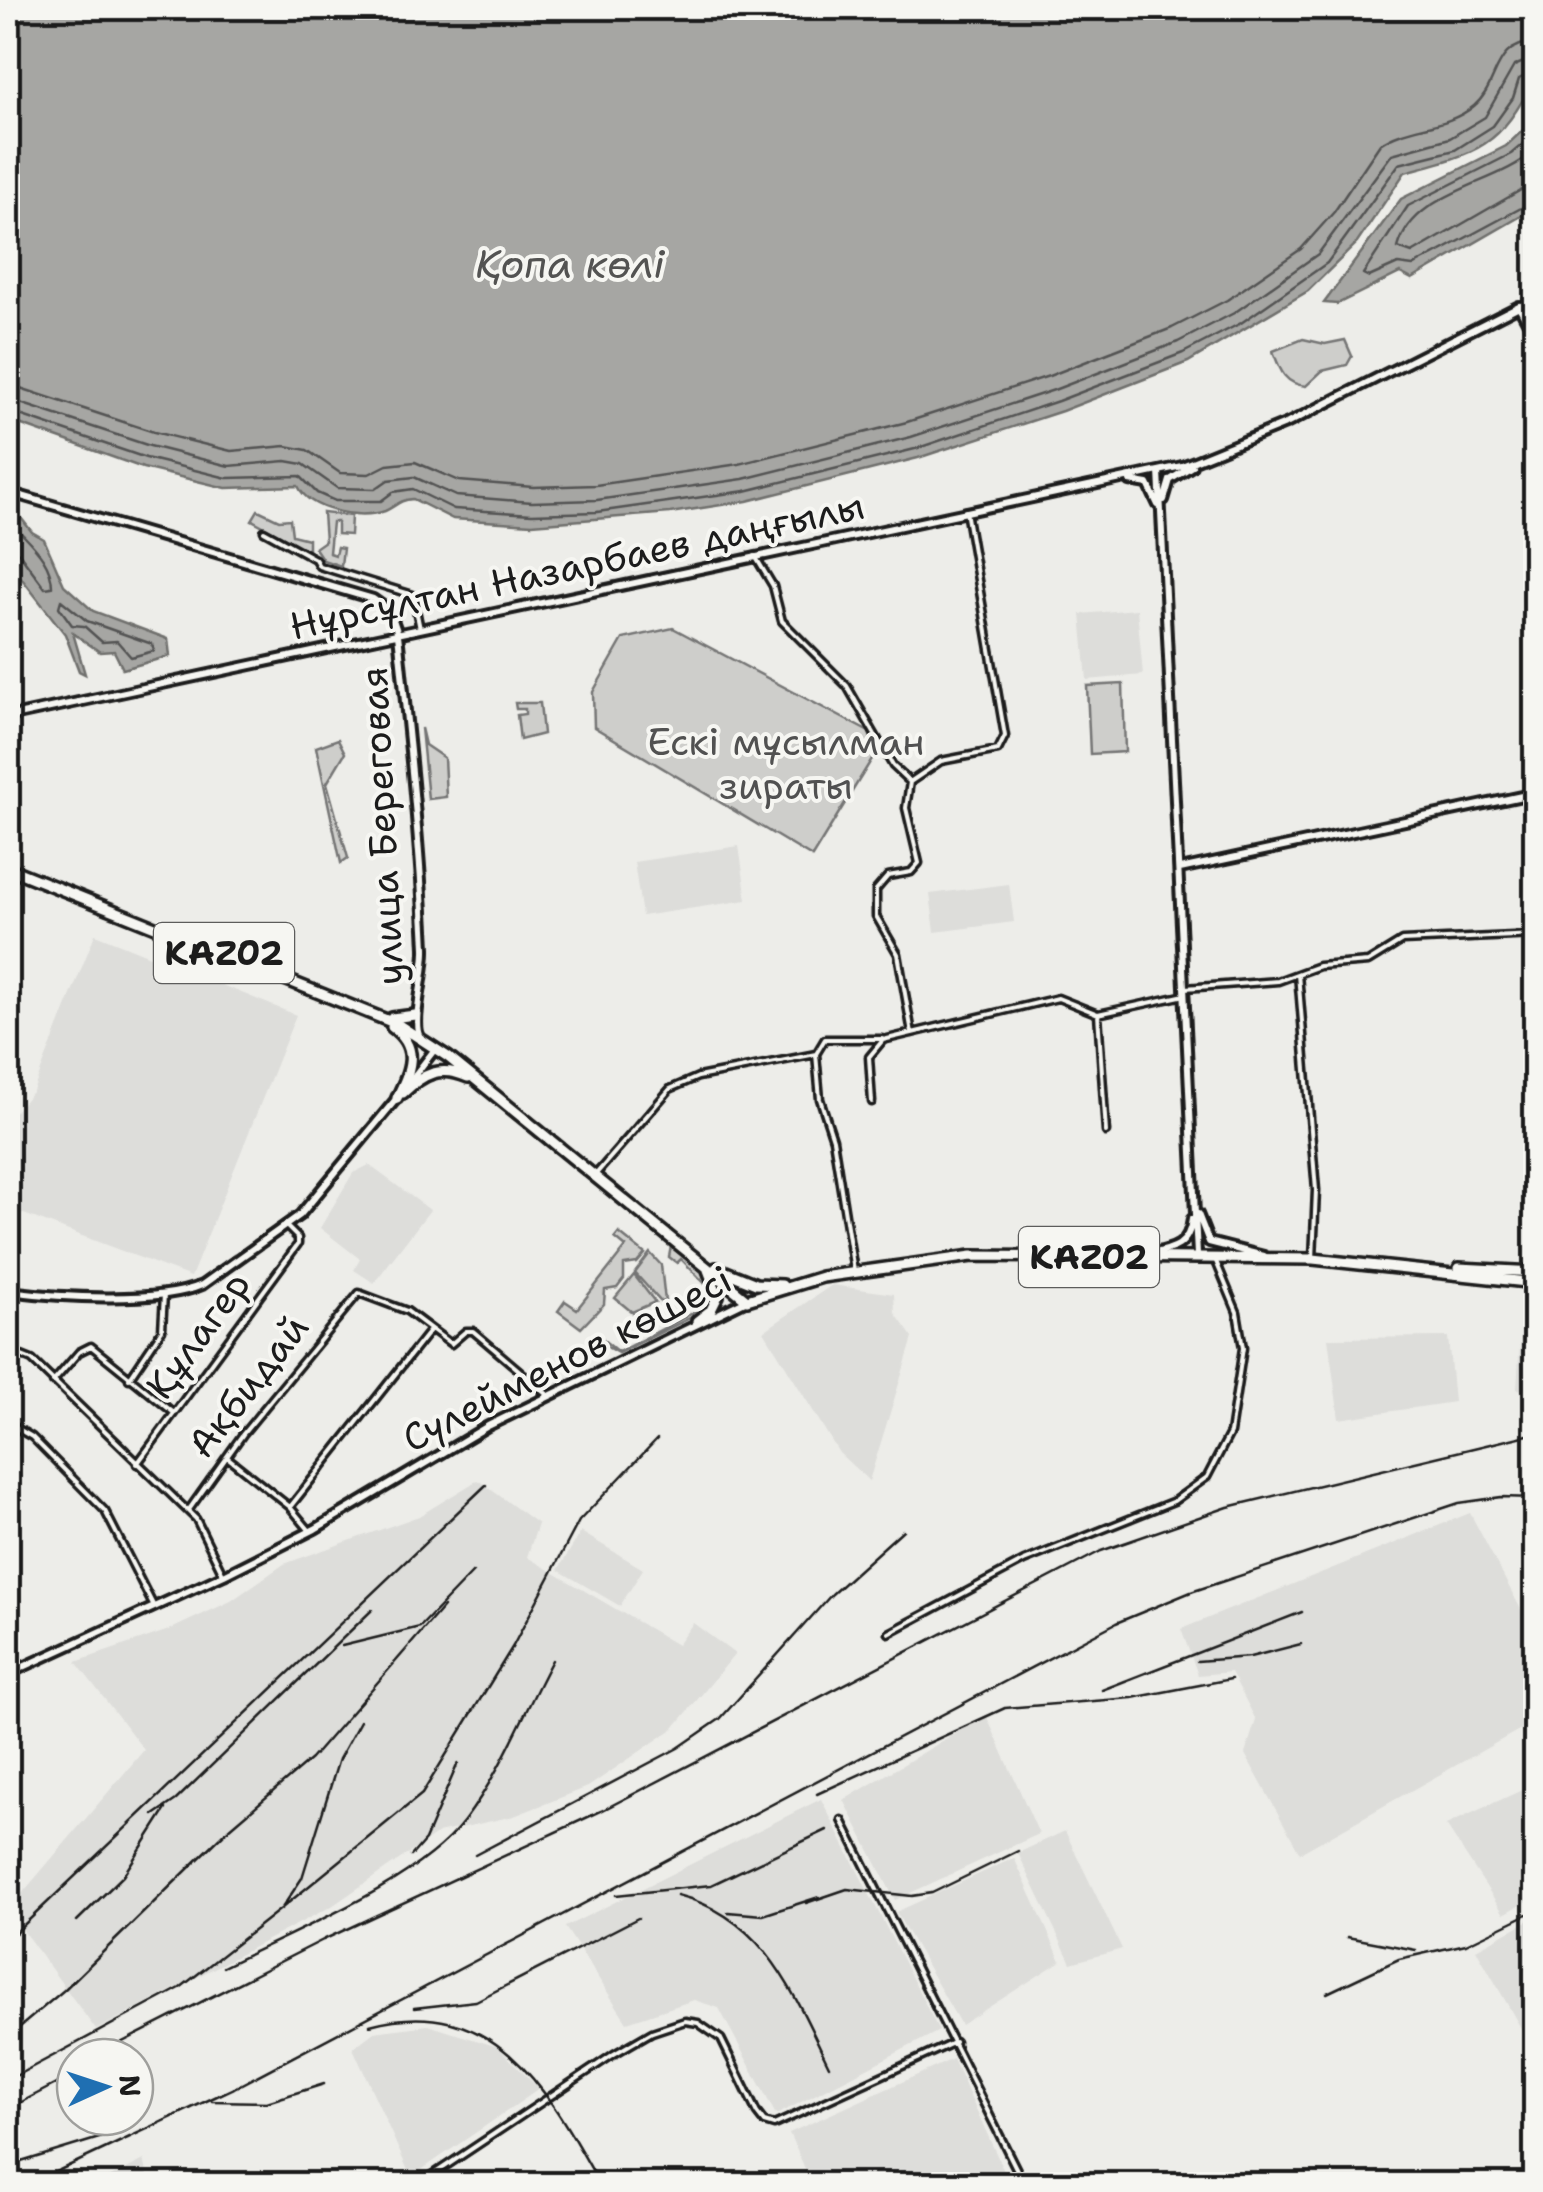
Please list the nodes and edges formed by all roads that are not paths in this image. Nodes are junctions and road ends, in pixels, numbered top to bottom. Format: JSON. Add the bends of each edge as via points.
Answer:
{"nodes":[{"id":1,"x":1536,"y":298,"type":"edge"},
{"id":2,"x":1519,"y":306,"type":"junction"},
{"id":3,"x":1536,"y":338,"type":"edge"},
{"id":4,"x":1209,"y":458,"type":"junction"},
{"id":5,"x":1159,"y":471,"type":"junction"},
{"id":6,"x":1112,"y":481,"type":"junction"},
{"id":7,"x":8,"y":492,"type":"edge"},
{"id":8,"x":966,"y":512,"type":"junction"},
{"id":9,"x":1162,"y":521,"type":"junction"},
{"id":10,"x":264,"y":531,"type":"dead end"},
{"id":11,"x":754,"y":556,"type":"junction"},
{"id":12,"x":420,"y":629,"type":"junction"},
{"id":13,"x":398,"y":634,"type":"junction"},
{"id":14,"x":8,"y":717,"type":"edge"},
{"id":15,"x":910,"y":782,"type":"junction"},
{"id":16,"x":1536,"y":793,"type":"edge"},
{"id":17,"x":8,"y":868,"type":"edge"},
{"id":18,"x":1180,"y":869,"type":"junction"},
{"id":19,"x":1536,"y":935,"type":"edge"},
{"id":20,"x":1298,"y":972,"type":"junction"},
{"id":21,"x":1186,"y":992,"type":"junction"},
{"id":22,"x":374,"y":1014,"type":"junction"},
{"id":23,"x":1098,"y":1014,"type":"junction"},
{"id":24,"x":415,"y":1015,"type":"junction"},
{"id":25,"x":912,"y":1033,"type":"junction"},
{"id":26,"x":424,"y":1040,"type":"junction"},
{"id":27,"x":882,"y":1040,"type":"junction"},
{"id":28,"x":432,"y":1052,"type":"junction"},
{"id":29,"x":816,"y":1054,"type":"junction"},
{"id":30,"x":483,"y":1085,"type":"junction"},
{"id":31,"x":397,"y":1098,"type":"junction"},
{"id":32,"x":872,"y":1102,"type":"dead end"},
{"id":33,"x":1106,"y":1132,"type":"dead end"},
{"id":34,"x":595,"y":1175,"type":"junction"},
{"id":35,"x":1194,"y":1193,"type":"junction"},
{"id":36,"x":287,"y":1227,"type":"junction"},
{"id":37,"x":693,"y":1253,"type":"junction"},
{"id":38,"x":1197,"y":1255,"type":"junction"},
{"id":39,"x":1213,"y":1255,"type":"junction"},
{"id":40,"x":1140,"y":1256,"type":"junction"},
{"id":41,"x":1269,"y":1257,"type":"junction"},
{"id":42,"x":1313,"y":1258,"type":"junction"},
{"id":43,"x":1460,"y":1270,"type":"junction"},
{"id":44,"x":854,"y":1271,"type":"junction"},
{"id":45,"x":1536,"y":1272,"type":"edge"},
{"id":46,"x":810,"y":1280,"type":"junction"},
{"id":47,"x":1536,"y":1283,"type":"edge"},
{"id":48,"x":8,"y":1290,"type":"edge"},
{"id":49,"x":164,"y":1292,"type":"junction"},
{"id":50,"x":748,"y":1300,"type":"junction"},
{"id":51,"x":697,"y":1321,"type":"junction"},
{"id":52,"x":431,"y":1329,"type":"junction"},
{"id":53,"x":9,"y":1365,"type":"edge"},
{"id":54,"x":129,"y":1378,"type":"junction"},
{"id":55,"x":53,"y":1382,"type":"junction"},
{"id":56,"x":548,"y":1395,"type":"junction"},
{"id":57,"x":174,"y":1413,"type":"junction"},
{"id":58,"x":8,"y":1423,"type":"edge"},
{"id":59,"x":226,"y":1458,"type":"junction"},
{"id":60,"x":137,"y":1464,"type":"junction"},
{"id":61,"x":290,"y":1507,"type":"junction"},
{"id":62,"x":188,"y":1511,"type":"junction"},
{"id":63,"x":310,"y":1532,"type":"junction"},
{"id":64,"x":224,"y":1576,"type":"junction"},
{"id":65,"x":154,"y":1608,"type":"junction"},
{"id":66,"x":889,"y":1633,"type":"dead end"},
{"id":67,"x":8,"y":1674,"type":"edge"},
{"id":68,"x":842,"y":1820,"type":"dead end"},
{"id":69,"x":955,"y":2042,"type":"junction"},
{"id":70,"x":419,"y":2184,"type":"edge"},
{"id":71,"x":1024,"y":2184,"type":"edge"}],
"edges":[{"from":1,"to":2,"type":"street"},
{"from":2,"to":3,"type":"street"},
{"from":2,"to":4,"type":"street"},
{"from":4,"to":5,"type":"street","name":"Нұрсұлтан Назарбаев даңғылы"},
{"from":4,"to":9,"type":"street","via":[[1170,480]]},
{"from":5,"to":6,"type":"street","name":"Нұрсұлтан Назарбаев даңғылы"},
{"from":5,"to":9,"type":"street"},
{"from":6,"to":8,"type":"street","name":"Нұрсұлтан Назарбаев даңғылы"},
{"from":6,"to":9,"type":"street","via":[[1148,484]]},
{"from":7,"to":13,"type":"street","via":[[372,599],[390,611]]},
{"from":8,"to":11,"type":"street","name":"Нұрсұлтан Назарбаев даңғылы"},
{"from":8,"to":15,"type":"street","via":[[1004,736],[998,750],[941,761]]},
{"from":9,"to":18,"type":"street"},
{"from":10,"to":12,"type":"street","via":[[319,566],[413,594]]},
{"from":11,"to":12,"type":"street","name":"Нұрсұлтан Назарбаев даңғылы"},
{"from":11,"to":15,"type":"street","via":[[773,586],[782,622],[847,686],[892,766]]},
{"from":12,"to":13,"type":"street","name":"Нұрсұлтан Назарбаев даңғылы"},
{"from":13,"to":14,"type":"street","name":"Нұрсұлтан Назарбаев даңғылы"},
{"from":13,"to":24,"type":"street","name":"улица Береговая","via":[[425,952]]},
{"from":15,"to":25,"type":"street","via":[[906,808],[919,862],[911,872],[883,880],[874,903],[898,954]]},
{"from":16,"to":18,"type":"street"},
{"from":17,"to":22,"type":"highway","number":"KАZ02"},
{"from":18,"to":21,"type":"street"},
{"from":19,"to":20,"type":"street","via":[[1402,941],[1368,962]]},
{"from":20,"to":21,"type":"street","via":[[1278,981]]},
{"from":20,"to":42,"type":"street","via":[[1316,1190]]},
{"from":21,"to":23,"type":"street"},
{"from":21,"to":35,"type":"street"},
{"from":22,"to":24,"type":"highway","via":[[400,1020]]},
{"from":22,"to":26,"type":"highway","number":"KАZ02"},
{"from":22,"to":31,"type":"highway","via":[[402,1034],[411,1050]]},
{"from":23,"to":25,"type":"street","via":[[1058,998]]},
{"from":23,"to":33,"type":"street"},
{"from":24,"to":26,"type":"street"},
{"from":25,"to":27,"type":"street"},
{"from":26,"to":28,"type":"highway","number":"KАZ02"},
{"from":27,"to":29,"type":"street","via":[[825,1039]]},
{"from":27,"to":32,"type":"street","via":[[870,1057]]},
{"from":28,"to":30,"type":"highway","number":"KАZ02"},
{"from":28,"to":31,"type":"street"},
{"from":29,"to":34,"type":"street","via":[[698,1077],[670,1089]]},
{"from":29,"to":44,"type":"street"},
{"from":30,"to":31,"type":"highway","via":[[436,1070]]},
{"from":30,"to":34,"type":"highway","number":"KАZ02"},
{"from":31,"to":36,"type":"street"},
{"from":34,"to":37,"type":"highway","number":"KАZ02"},
{"from":35,"to":38,"type":"street"},
{"from":35,"to":40,"type":"street","via":[[1186,1240]]},
{"from":35,"to":41,"type":"street","via":[[1206,1240]]},
{"from":36,"to":49,"type":"street","via":[[202,1284]]},
{"from":36,"to":57,"type":"street","name":"Құлагер","via":[[298,1244]]},
{"from":37,"to":46,"type":"highway","number":"KАZ02","via":[[756,1284]]},
{"from":37,"to":50,"type":"highway","number":"KАZ02"},
{"from":37,"to":51,"type":"highway","via":[[718,1292]]},
{"from":38,"to":39,"type":"highway","name":"Сүлейменов көшесі","number":"KАZ02"},
{"from":38,"to":40,"type":"highway","name":"Сүлейменов көшесі","number":"KАZ02"},
{"from":39,"to":41,"type":"highway","name":"Сүлейменов көшесі","number":"KАZ02"},
{"from":39,"to":66,"type":"street","via":[[1237,1312],[1243,1348],[1230,1433],[1207,1478],[1174,1500],[1024,1561]]},
{"from":40,"to":44,"type":"highway","name":"Сүлейменов көшесі","number":"KАZ02","via":[[957,1257]]},
{"from":41,"to":42,"type":"highway","name":"Сүлейменов көшесі","number":"KАZ02"},
{"from":42,"to":43,"type":"highway","name":"Сүлейменов көшесі","number":"KАZ02"},
{"from":43,"to":45,"type":"highway","number":"KАZ02"},
{"from":43,"to":47,"type":"highway","number":"KАZ02"},
{"from":44,"to":46,"type":"highway","name":"Сүлейменов көшесі","number":"KАZ02"},
{"from":46,"to":50,"type":"highway","name":"Сүлейменов көшесі","number":"KАZ02"},
{"from":48,"to":49,"type":"street","via":[[79,1297]]},
{"from":49,"to":54,"type":"street","via":[[162,1330]]},
{"from":50,"to":51,"type":"street","name":"Сүлейменов көшесі"},
{"from":51,"to":56,"type":"street","name":"Сүлейменов көшесі"},
{"from":52,"to":56,"type":"street","via":[[451,1344],[473,1332]]},
{"from":52,"to":59,"type":"street","name":"Ақбидай","via":[[366,1292],[355,1296]]},
{"from":52,"to":61,"type":"street"},
{"from":53,"to":55,"type":"street","via":[[22,1356]]},
{"from":54,"to":55,"type":"street","via":[[91,1346]]},
{"from":54,"to":57,"type":"street"},
{"from":55,"to":60,"type":"street"},
{"from":56,"to":63,"type":"street","name":"Сүлейменов көшесі"},
{"from":57,"to":60,"type":"street","name":"Құлагер"},
{"from":58,"to":65,"type":"street","via":[[105,1510]]},
{"from":59,"to":61,"type":"street"},
{"from":59,"to":62,"type":"street","name":"Ақбидай"},
{"from":60,"to":62,"type":"street"},
{"from":61,"to":63,"type":"street"},
{"from":62,"to":64,"type":"street"},
{"from":63,"to":64,"type":"street","name":"Сүлейменов көшесі"},
{"from":64,"to":65,"type":"street","name":"Сүлейменов көшесі"},
{"from":65,"to":67,"type":"street","name":"Сүлейменов көшесі"},
{"from":68,"to":69,"type":"street"},
{"from":69,"to":70,"type":"street","via":[[774,2125],[757,2113],[712,2030],[684,2021],[669,2024]]},
{"from":69,"to":71,"type":"street"}]}
